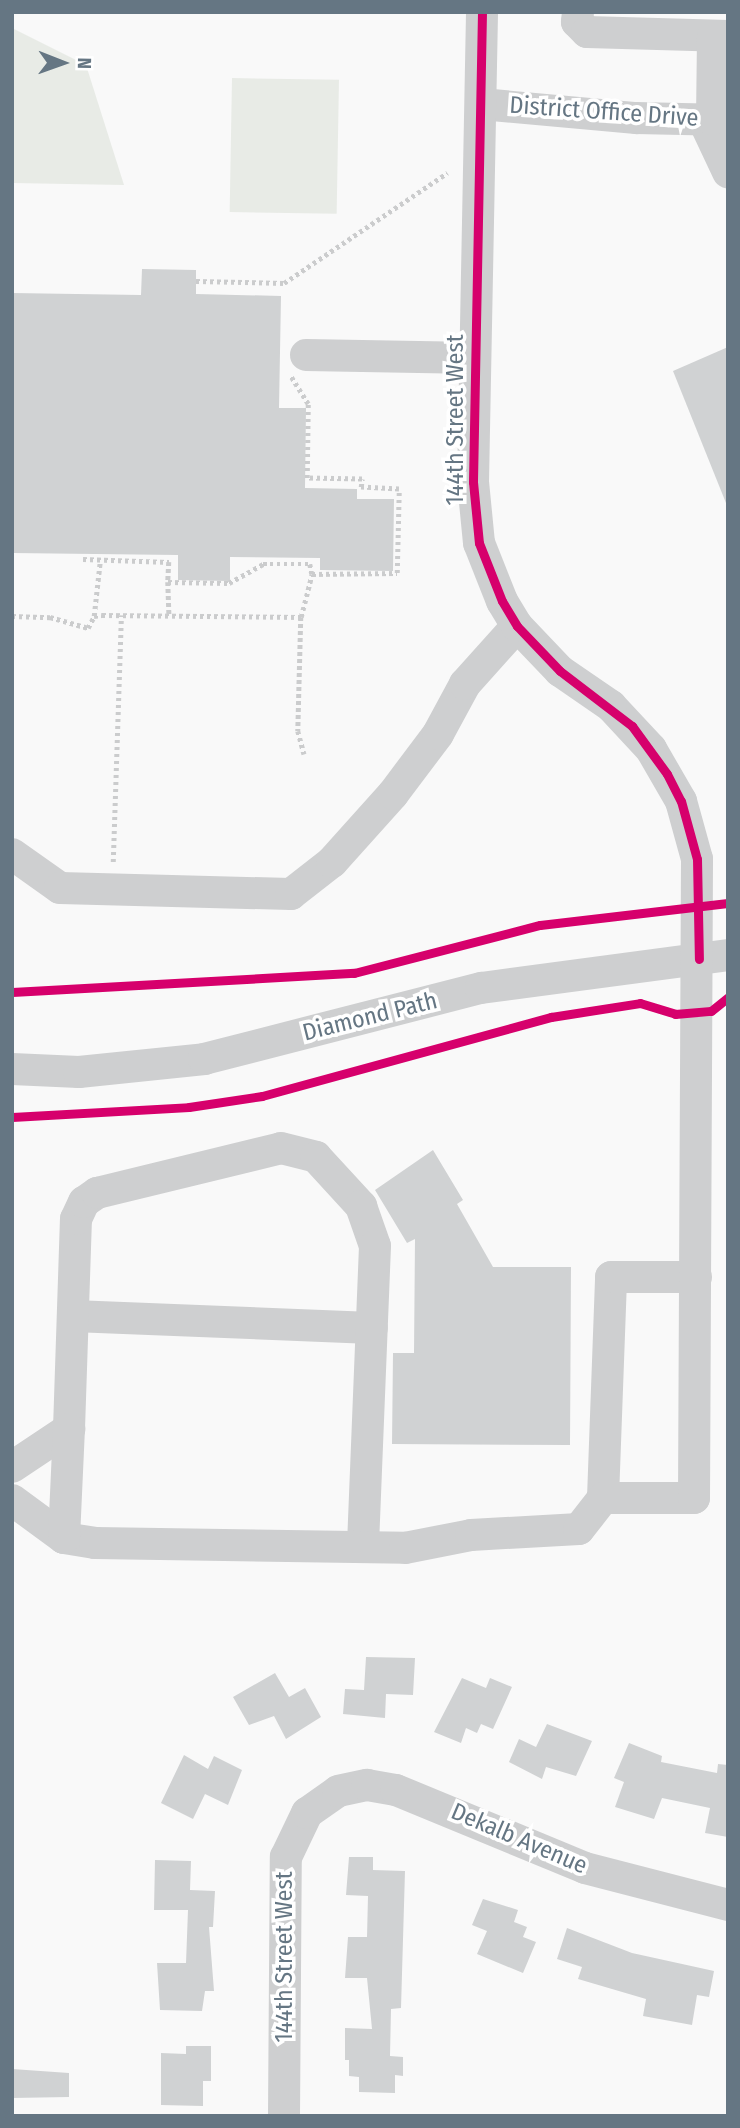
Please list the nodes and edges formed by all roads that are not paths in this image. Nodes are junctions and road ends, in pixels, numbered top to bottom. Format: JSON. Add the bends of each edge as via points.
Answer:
{"nodes":[{"id":1,"x":482,"y":12,"type":"edge"},
{"id":2,"x":578,"y":12,"type":"edge"},
{"id":3,"x":720,"y":36,"type":"edge"},
{"id":4,"x":481,"y":104,"type":"junction"},
{"id":5,"x":714,"y":119,"type":"edge"},
{"id":6,"x":728,"y":172,"type":"edge"},
{"id":7,"x":475,"y":358,"type":"junction"},
{"id":8,"x":299,"y":360,"type":"road end"},
{"id":9,"x":517,"y":626,"type":"junction"},
{"id":10,"x":12,"y":854,"type":"edge"},
{"id":11,"x":713,"y":957,"type":"edge"},
{"id":12,"x":12,"y":1069,"type":"edge"},
{"id":13,"x":696,"y":1277,"type":"junction"},
{"id":14,"x":73,"y":1316,"type":"junction"},
{"id":15,"x":372,"y":1328,"type":"junction"},
{"id":16,"x":69,"y":1429,"type":"junction"},
{"id":17,"x":21,"y":1462,"type":"edge"},
{"id":18,"x":603,"y":1498,"type":"junction"},
{"id":19,"x":19,"y":1505,"type":"edge"},
{"id":20,"x":64,"y":1538,"type":"junction"},
{"id":21,"x":363,"y":1548,"type":"junction"},
{"id":22,"x":314,"y":1806,"type":"joint"},
{"id":23,"x":728,"y":1906,"type":"edge"},
{"id":24,"x":284,"y":2116,"type":"edge"}],
"edges":[{"from":1,"to":4,"type":"street","name":"144th Street West"},
{"from":2,"to":3,"type":"street","via":[[578,22],[587,32]]},
{"from":3,"to":5,"type":"street"},
{"from":4,"to":5,"type":"street","name":"District Office Drive"},
{"from":4,"to":7,"type":"street","name":"144th Street West"},
{"from":5,"to":6,"type":"street"},
{"from":7,"to":8,"type":"street"},
{"from":7,"to":9,"type":"street","name":"144th Street West","via":[[474,513],[489,573]]},
{"from":9,"to":10,"type":"street","via":[[465,684],[438,734],[393,794],[331,862],[291,894],[60,888]]},
{"from":9,"to":11,"type":"street","name":"144th Street West","via":[[561,671],[632,726],[667,774],[681,801],[697,859]]},
{"from":11,"to":12,"type":"street","name":"Diamond Path","via":[[481,988],[204,1059],[79,1072]]},
{"from":11,"to":13,"type":"street","name":"144th Street West"},
{"from":13,"to":18,"type":"street","via":[[611,1277]]},
{"from":13,"to":18,"type":"street","name":"144th Street West","via":[[694,1497]]},
{"from":14,"to":15,"type":"street"},
{"from":14,"to":15,"type":"street","via":[[76,1219],[84,1202],[97,1192],[281,1148],[316,1157],[360,1206],[375,1247]]},
{"from":14,"to":16,"type":"street"},
{"from":15,"to":21,"type":"street"},
{"from":16,"to":17,"type":"street"},
{"from":16,"to":20,"type":"street"},
{"from":17,"to":19,"type":"street"},
{"from":18,"to":21,"type":"street","via":[[579,1529],[471,1535],[405,1548]]},
{"from":19,"to":20,"type":"street"},
{"from":20,"to":21,"type":"street","via":[[95,1543]]},
{"from":22,"to":23,"type":"street","name":"Dekalb Avenue","via":[[347,1788],[385,1787],[585,1868]]},
{"from":22,"to":24,"type":"street","name":"144th Street West","via":[[296,1829],[286,1857]]}]}
